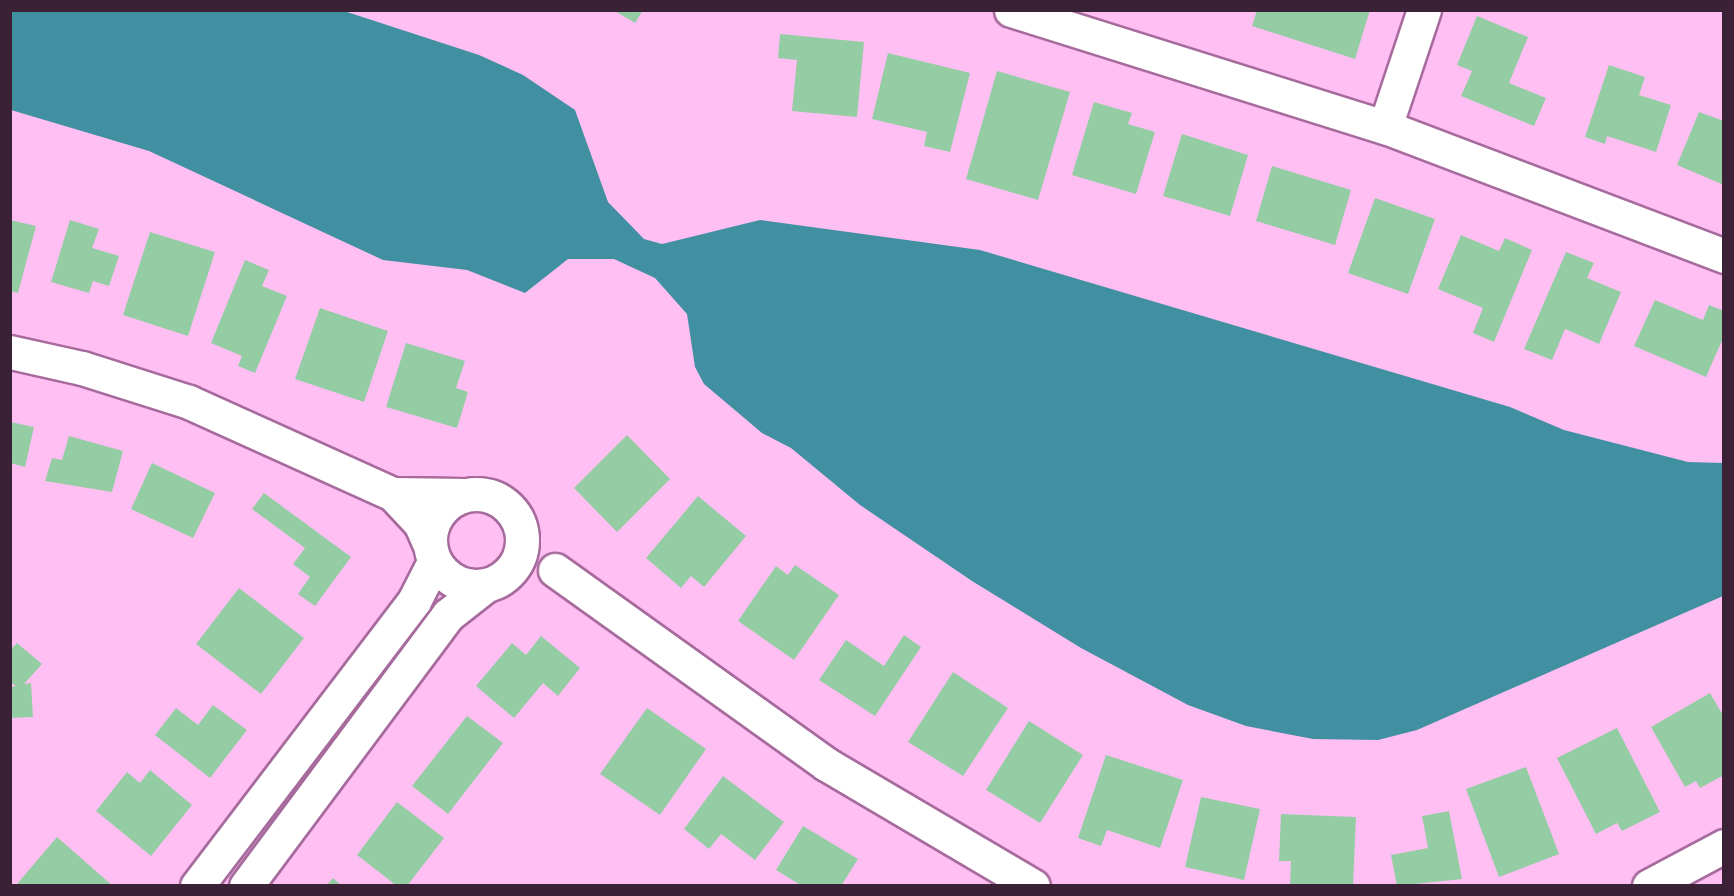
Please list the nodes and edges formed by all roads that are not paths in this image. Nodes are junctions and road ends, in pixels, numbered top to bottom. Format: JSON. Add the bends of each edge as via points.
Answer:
{"nodes":[{"id":1,"x":1011,"y":10,"type":"edge"},
{"id":2,"x":1424,"y":10,"type":"edge"},
{"id":3,"x":1385,"y":127,"type":"junction"},
{"id":4,"x":1724,"y":256,"type":"edge"},
{"id":5,"x":10,"y":352,"type":"edge"},
{"id":6,"x":393,"y":494,"type":"junction"},
{"id":7,"x":464,"y":495,"type":"junction"},
{"id":8,"x":517,"y":518,"type":"junction"},
{"id":9,"x":431,"y":552,"type":"junction"},
{"id":10,"x":555,"y":570,"type":"junction"},
{"id":11,"x":496,"y":581,"type":"junction"},
{"id":12,"x":1724,"y":846,"type":"edge"},
{"id":13,"x":196,"y":885,"type":"edge"},
{"id":14,"x":246,"y":885,"type":"edge"},
{"id":15,"x":1033,"y":885,"type":"edge"},
{"id":16,"x":1649,"y":885,"type":"edge"}],
"edges":[{"from":1,"to":3,"type":"street"},
{"from":2,"to":3,"type":"street"},
{"from":3,"to":4,"type":"street"},
{"from":5,"to":6,"type":"street","via":[[82,368],[189,402]]},
{"from":6,"to":7,"type":"street"},
{"from":6,"to":9,"type":"street","via":[[420,523]]},
{"from":7,"to":8,"type":"street","via":[[495,498]]},
{"from":7,"to":9,"type":"street","via":[[438,513]]},
{"from":8,"to":10,"type":"street"},
{"from":8,"to":11,"type":"street","via":[[522,548]]},
{"from":9,"to":11,"type":"street","via":[[455,582]]},
{"from":9,"to":13,"type":"street","via":[[414,601]]},
{"from":10,"to":11,"type":"street"},
{"from":10,"to":15,"type":"street","via":[[826,764]]},
{"from":11,"to":14,"type":"street","via":[[448,615]]},
{"from":12,"to":16,"type":"street"}]}
